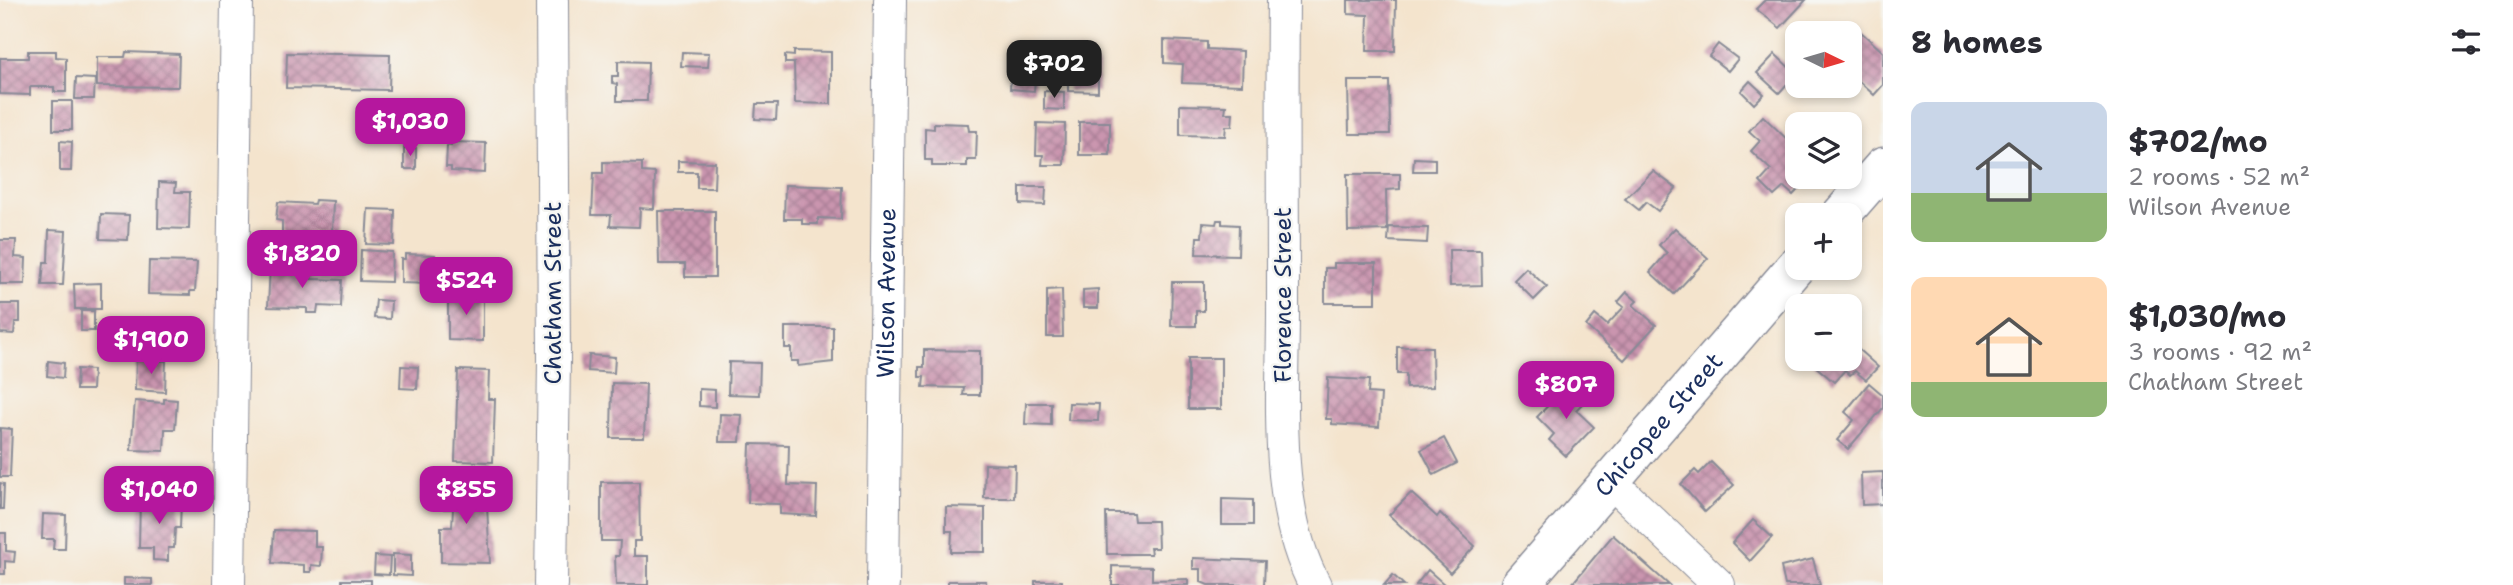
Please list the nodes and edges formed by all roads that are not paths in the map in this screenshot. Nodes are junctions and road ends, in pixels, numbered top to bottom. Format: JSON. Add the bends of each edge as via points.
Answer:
{"nodes":[{"id":1,"x":237,"y":0,"type":"edge"},
{"id":2,"x":552,"y":0,"type":"edge"},
{"id":3,"x":890,"y":0,"type":"edge"},
{"id":4,"x":1283,"y":0,"type":"edge"},
{"id":5,"x":1883,"y":167,"type":"edge"},
{"id":6,"x":1852,"y":203,"type":"edge"},
{"id":7,"x":1785,"y":278,"type":"edge"},
{"id":8,"x":1609,"y":480,"type":"junction"},
{"id":9,"x":229,"y":585,"type":"edge"},
{"id":10,"x":551,"y":585,"type":"edge"},
{"id":11,"x":883,"y":585,"type":"edge"},
{"id":12,"x":1315,"y":585,"type":"edge"},
{"id":13,"x":1520,"y":585,"type":"edge"},
{"id":14,"x":1719,"y":585,"type":"edge"}],
"edges":[{"from":1,"to":9,"type":"street"},
{"from":2,"to":10,"type":"street","name":"Chatham Street"},
{"from":3,"to":11,"type":"street","name":"Wilson Avenue"},
{"from":4,"to":12,"type":"street","name":"Florence Street","via":[[1288,503],[1300,553]]},
{"from":5,"to":6,"type":"main road"},
{"from":7,"to":8,"type":"main road","name":"Chicopee Street"},
{"from":8,"to":13,"type":"main road","name":"Chicopee Street"},
{"from":8,"to":14,"type":"street"}]}
